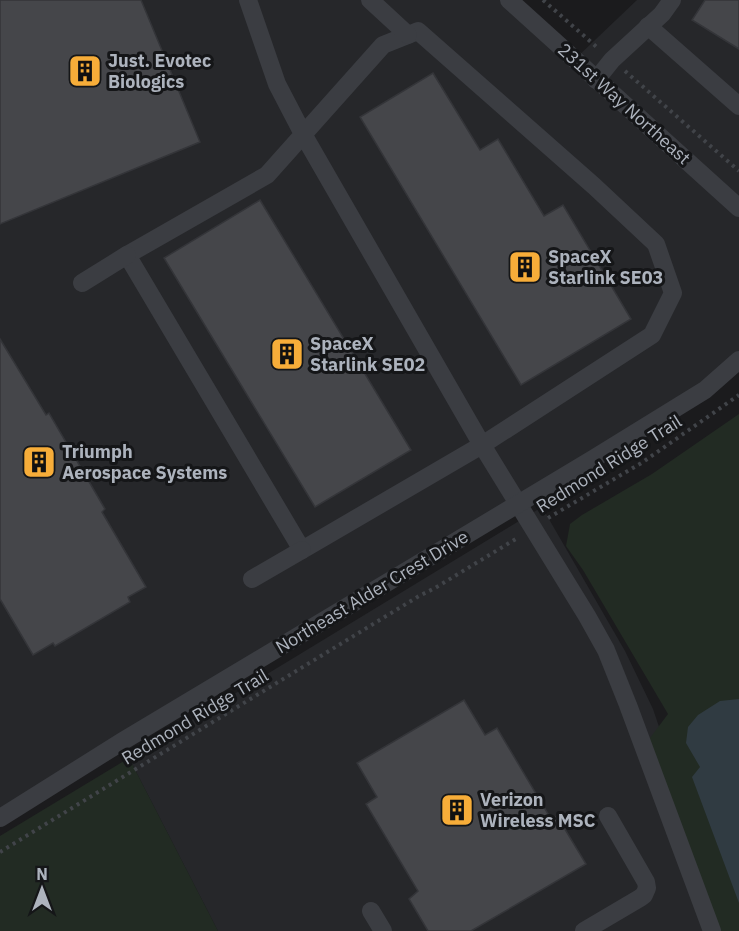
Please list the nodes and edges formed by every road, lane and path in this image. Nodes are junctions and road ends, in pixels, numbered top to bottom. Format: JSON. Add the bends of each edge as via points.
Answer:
{"nodes":[{"id":1,"x":248,"y":0,"type":"edge"},
{"id":2,"x":370,"y":0,"type":"edge"},
{"id":3,"x":509,"y":0,"type":"edge"},
{"id":4,"x":543,"y":0,"type":"edge"},
{"id":5,"x":672,"y":0,"type":"edge"},
{"id":6,"x":648,"y":26,"type":"junction"},
{"id":7,"x":408,"y":35,"type":"junction"},
{"id":8,"x":612,"y":60,"type":"junction"},
{"id":9,"x":596,"y":80,"type":"junction"},
{"id":10,"x":739,"y":106,"type":"edge"},
{"id":11,"x":303,"y":134,"type":"junction"},
{"id":12,"x":739,"y":171,"type":"edge"},
{"id":13,"x":739,"y":208,"type":"edge"},
{"id":14,"x":127,"y":255,"type":"junction"},
{"id":15,"x":82,"y":283,"type":"dead end"},
{"id":16,"x":739,"y":360,"type":"edge"},
{"id":17,"x":739,"y":395,"type":"edge"},
{"id":18,"x":482,"y":446,"type":"junction"},
{"id":19,"x":517,"y":505,"type":"junction"},
{"id":20,"x":532,"y":528,"type":"junction"},
{"id":21,"x":302,"y":550,"type":"junction"},
{"id":22,"x":252,"y":579,"type":"dead end"},
{"id":23,"x":608,"y":816,"type":"dead end"},
{"id":24,"x":0,"y":818,"type":"edge"},
{"id":25,"x":0,"y":852,"type":"edge"},
{"id":26,"x":371,"y":911,"type":"dead end"},
{"id":27,"x":383,"y":931,"type":"edge"},
{"id":28,"x":584,"y":931,"type":"edge"},
{"id":29,"x":712,"y":931,"type":"edge"}],
"edges":[{"from":1,"to":11,"type":"street","via":[[277,84]]},
{"from":2,"to":7,"type":"street"},
{"from":3,"to":9,"type":"street","name":"231st Way Northeast"},
{"from":4,"to":8,"type":"path"},
{"from":5,"to":6,"type":"street"},
{"from":6,"to":8,"type":"street"},
{"from":6,"to":10,"type":"street"},
{"from":7,"to":11,"type":"street","via":[[383,45]]},
{"from":7,"to":18,"type":"street","via":[[418,31],[656,244],[673,293],[652,335]]},
{"from":8,"to":9,"type":"street"},
{"from":8,"to":12,"type":"path"},
{"from":9,"to":13,"type":"street","name":"231st Way Northeast"},
{"from":11,"to":14,"type":"street","via":[[267,175]]},
{"from":11,"to":18,"type":"street"},
{"from":14,"to":15,"type":"street"},
{"from":14,"to":21,"type":"street"},
{"from":16,"to":19,"type":"street","name":"Northeast Alder Crest Drive","via":[[705,390]]},
{"from":17,"to":20,"type":"path","name":"Redmond Ridge Trail","via":[[643,462]]},
{"from":18,"to":19,"type":"street"},
{"from":18,"to":21,"type":"street"},
{"from":19,"to":20,"type":"street"},
{"from":19,"to":24,"type":"street","name":"Northeast Alder Crest Drive"},
{"from":20,"to":25,"type":"path","name":"Redmond Ridge Trail"},
{"from":20,"to":29,"type":"street","via":[[606,650]]},
{"from":21,"to":22,"type":"street"},
{"from":23,"to":28,"type":"street","via":[[647,888],[640,898]]},
{"from":26,"to":27,"type":"street"}]}
